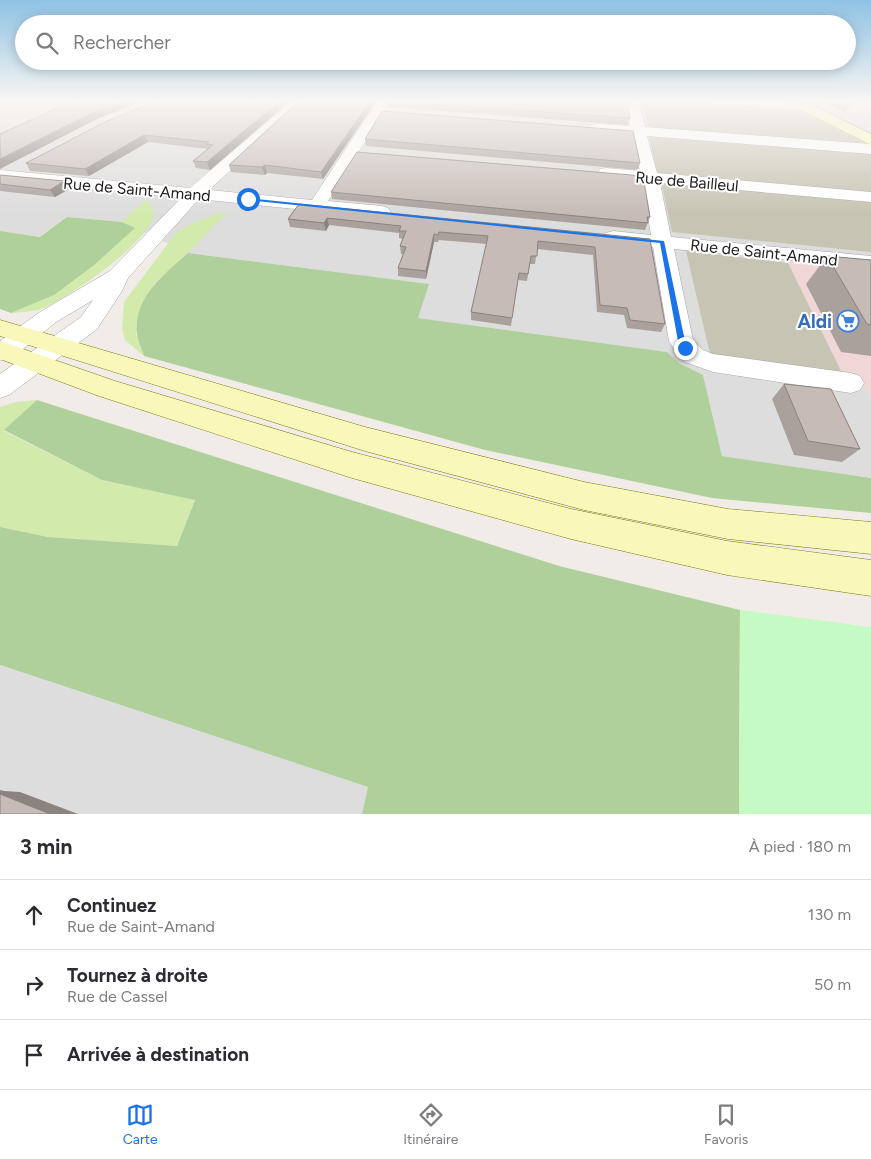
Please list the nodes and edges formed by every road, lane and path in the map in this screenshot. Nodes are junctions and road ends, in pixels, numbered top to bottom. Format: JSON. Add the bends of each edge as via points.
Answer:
{"nodes":[{"id":1,"x":258,"y":138,"type":"edge"},
{"id":2,"x":362,"y":138,"type":"edge"},
{"id":3,"x":640,"y":138,"type":"edge"},
{"id":4,"x":721,"y":138,"type":"edge"},
{"id":5,"x":871,"y":149,"type":"edge"},
{"id":6,"x":353,"y":152,"type":"junction"},
{"id":7,"x":373,"y":153,"type":"edge"},
{"id":8,"x":29,"y":163,"type":"edge"},
{"id":9,"x":590,"y":172,"type":"edge"},
{"id":10,"x":2,"y":176,"type":"edge"},
{"id":11,"x":650,"y":177,"type":"junction"},
{"id":12,"x":193,"y":195,"type":"junction"},
{"id":13,"x":871,"y":197,"type":"edge"},
{"id":14,"x":317,"y":205,"type":"junction"},
{"id":15,"x":396,"y":214,"type":"edge"},
{"id":16,"x":593,"y":234,"type":"edge"},
{"id":17,"x":662,"y":242,"type":"junction"},
{"id":18,"x":871,"y":262,"type":"edge"},
{"id":19,"x":118,"y":276,"type":"junction"},
{"id":20,"x":6,"y":341,"type":"edge"},
{"id":21,"x":46,"y":355,"type":"junction"},
{"id":22,"x":851,"y":383,"type":"dead end"},
{"id":23,"x":0,"y":388,"type":"edge"},
{"id":24,"x":871,"y":538,"type":"edge"},
{"id":25,"x":871,"y":578,"type":"edge"}],
"edges":[{"from":1,"to":12,"type":"street"},
{"from":2,"to":6,"type":"street"},
{"from":3,"to":11,"type":"street"},
{"from":4,"to":5,"type":"street"},
{"from":6,"to":7,"type":"street"},
{"from":6,"to":14,"type":"street"},
{"from":8,"to":10,"type":"street"},
{"from":9,"to":11,"type":"street","name":"Rue de Bailleul"},
{"from":10,"to":12,"type":"street","name":"Rue de Saint-Amand"},
{"from":11,"to":13,"type":"street","name":"Rue de Bailleul"},
{"from":11,"to":17,"type":"street"},
{"from":12,"to":14,"type":"street","name":"Rue de Saint-Amand"},
{"from":12,"to":19,"type":"street"},
{"from":14,"to":15,"type":"street","name":"Rue de Saint-Amand"},
{"from":16,"to":17,"type":"street","name":"Rue de Saint-Amand"},
{"from":17,"to":18,"type":"street","name":"Rue de Saint-Amand"},
{"from":17,"to":22,"type":"street","via":[[681,341],[693,356],[713,363]]},
{"from":19,"to":20,"type":"street"},
{"from":19,"to":21,"type":"street","via":[[89,323]]},
{"from":20,"to":21,"type":"main road"},
{"from":21,"to":23,"type":"street"},
{"from":21,"to":24,"type":"main road","via":[[584,496],[728,524]]},
{"from":21,"to":25,"type":"main road","via":[[108,389],[352,465],[571,524],[727,558]]}]}
